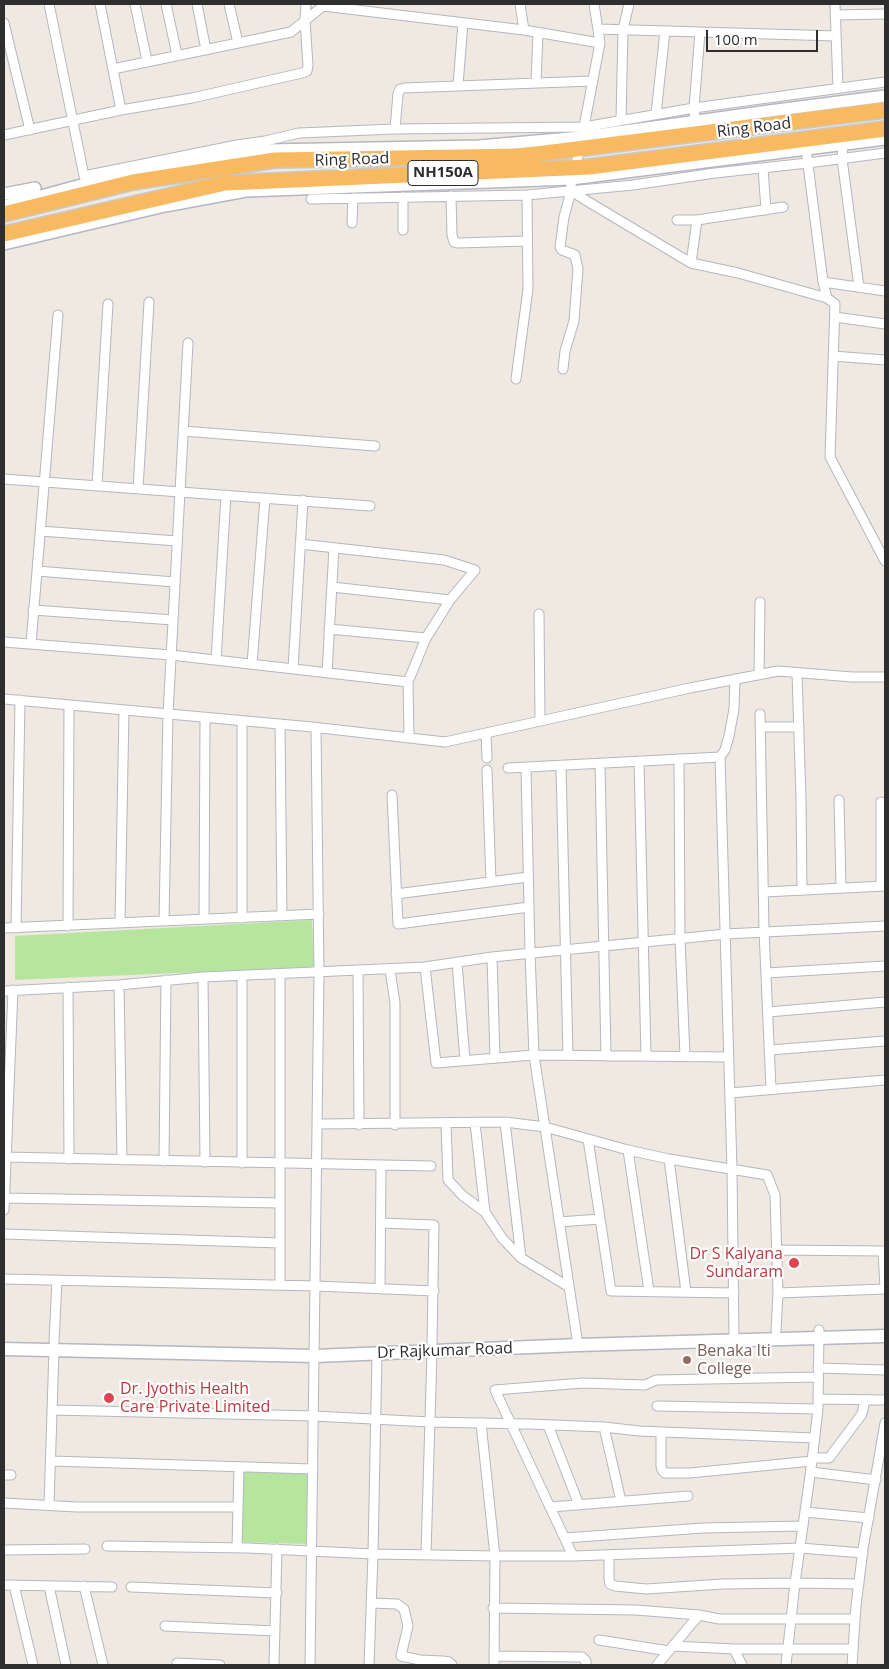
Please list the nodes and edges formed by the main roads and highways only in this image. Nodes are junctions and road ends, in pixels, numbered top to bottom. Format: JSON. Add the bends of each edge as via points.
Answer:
{"nodes":[{"id":1,"x":885,"y":110,"type":"edge"},
{"id":2,"x":885,"y":129,"type":"edge"},
{"id":3,"x":4,"y":214,"type":"edge"},
{"id":4,"x":4,"y":234,"type":"edge"},
{"id":5,"x":885,"y":1328,"type":"edge"},
{"id":6,"x":819,"y":1334,"type":"junction"},
{"id":7,"x":734,"y":1336,"type":"junction"},
{"id":8,"x":885,"y":1336,"type":"edge"},
{"id":9,"x":4,"y":1341,"type":"edge"},
{"id":10,"x":54,"y":1346,"type":"junction"},
{"id":11,"x":432,"y":1347,"type":"junction"},
{"id":12,"x":4,"y":1348,"type":"edge"},
{"id":13,"x":315,"y":1352,"type":"junction"}],
"edges":[{"from":1,"to":3,"type":"highway","name":"Ring Road","number":"NH150A","via":[[582,137],[521,156],[276,160],[133,182]]},
{"from":2,"to":4,"type":"highway","name":"Ring Road","number":"NH150A","via":[[572,179],[225,183]]},
{"from":5,"to":6,"type":"main road","name":"Dr Rajkumar Road"},
{"from":6,"to":7,"type":"main road","name":"Dr Rajkumar Road"},
{"from":6,"to":7,"type":"main road","name":"Dr Rajkumar Road","via":[[776,1331]]},
{"from":6,"to":8,"type":"main road","name":"Dr Rajkumar Road"},
{"from":7,"to":11,"type":"main road","name":"Dr Rajkumar Road"},
{"from":9,"to":10,"type":"main road","name":"Dr Rajkumar Road"},
{"from":10,"to":12,"type":"main road","name":"Dr Rajkumar Road"},
{"from":10,"to":13,"type":"main road","name":"Dr Rajkumar Road"},
{"from":11,"to":13,"type":"main road","name":"Dr Rajkumar Road"},
{"from":11,"to":13,"type":"main road","name":"Dr Rajkumar Road","via":[[377,1354]]}]}
